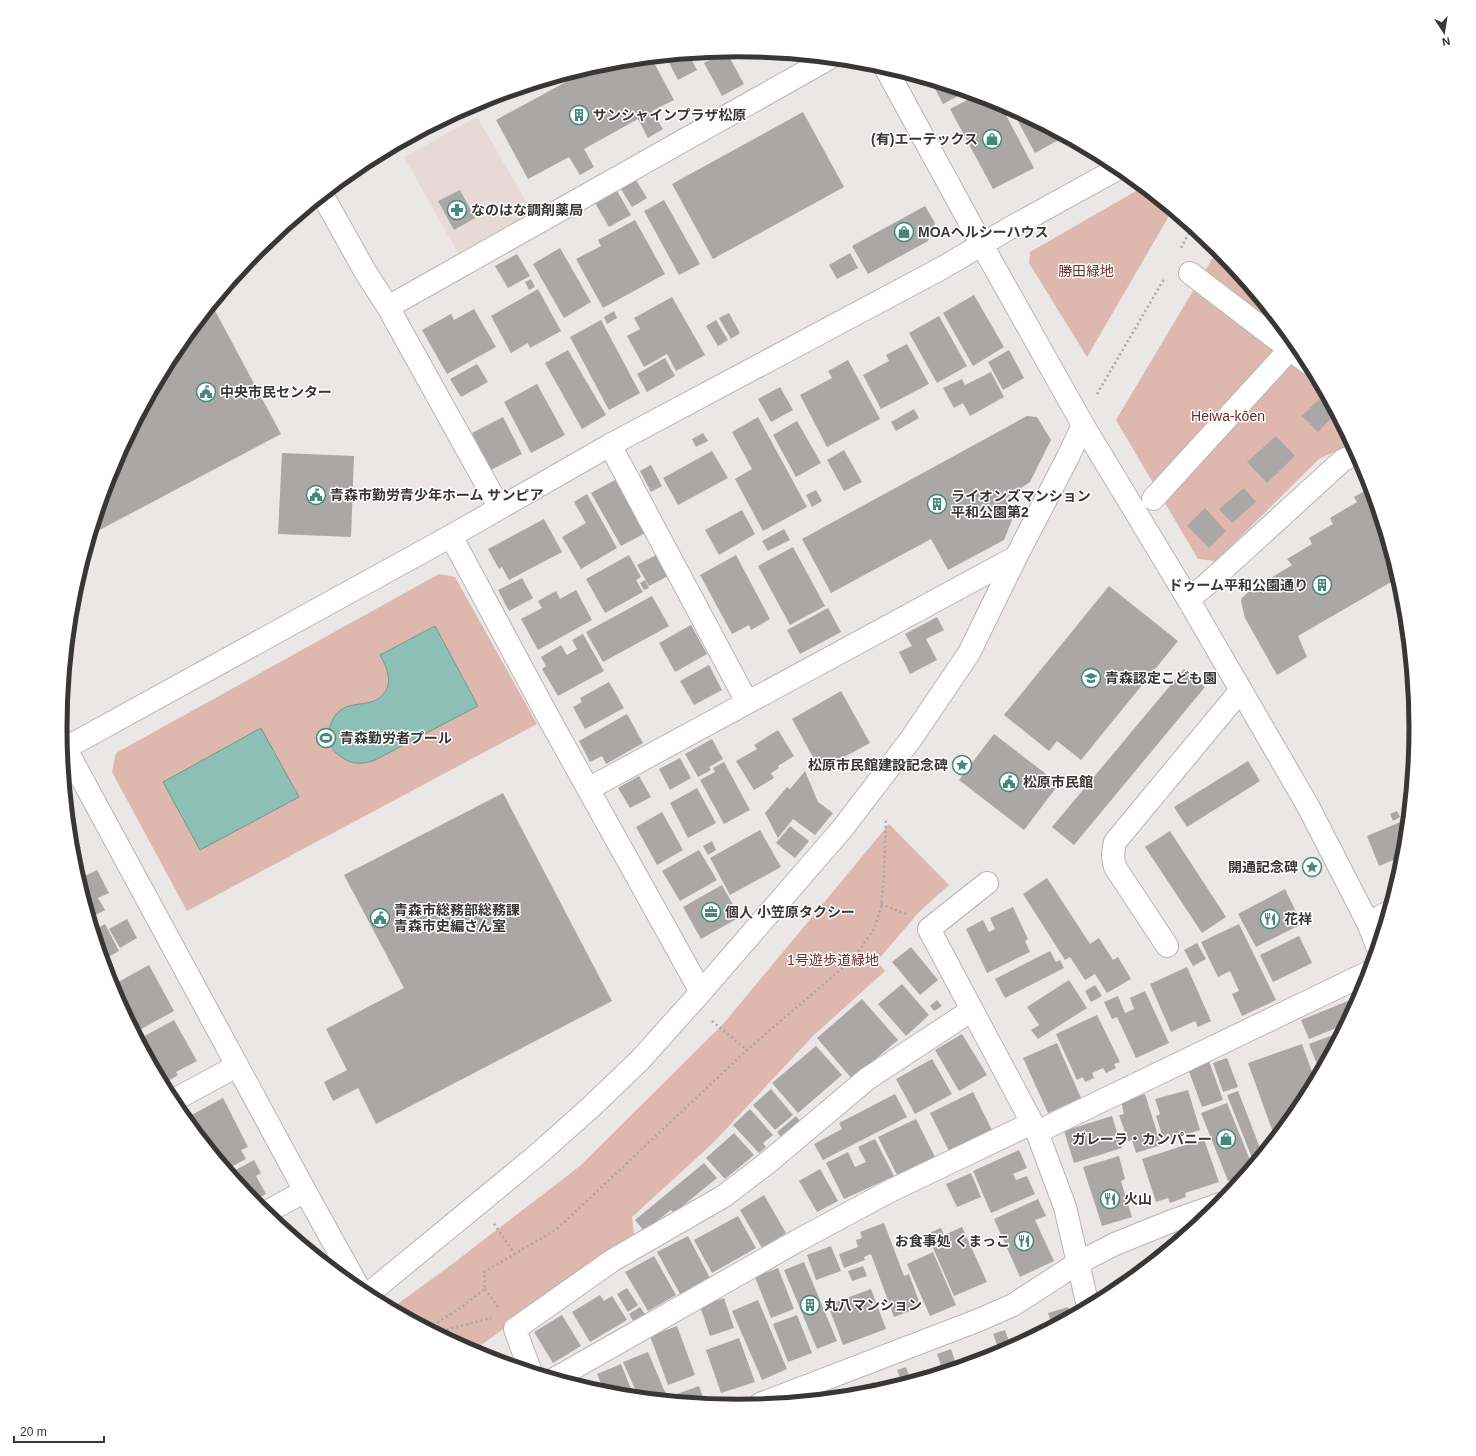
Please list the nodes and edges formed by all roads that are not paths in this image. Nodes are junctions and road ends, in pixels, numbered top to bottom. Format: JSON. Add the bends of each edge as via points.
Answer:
{"nodes":[{"id":1,"x":822,"y":63,"type":"edge"},
{"id":2,"x":889,"y":75,"type":"edge"},
{"id":3,"x":1113,"y":172,"type":"edge"},
{"id":4,"x":325,"y":200,"type":"edge"},
{"id":5,"x":982,"y":245,"type":"junction"},
{"id":6,"x":1190,"y":273,"type":"dead end"},
{"id":7,"x":388,"y":307,"type":"junction"},
{"id":8,"x":1282,"y":337,"type":"edge"},
{"id":9,"x":1083,"y":425,"type":"junction"},
{"id":10,"x":610,"y":445,"type":"junction"},
{"id":11,"x":1351,"y":456,"type":"edge"},
{"id":12,"x":1152,"y":499,"type":"dead end"},
{"id":13,"x":499,"y":507,"type":"junction"},
{"id":14,"x":451,"y":536,"type":"junction"},
{"id":15,"x":1016,"y":557,"type":"junction"},
{"id":16,"x":1188,"y":599,"type":"junction"},
{"id":17,"x":1241,"y":690,"type":"junction"},
{"id":18,"x":747,"y":702,"type":"junction"},
{"id":19,"x":67,"y":744,"type":"edge"},
{"id":20,"x":68,"y":754,"type":"edge"},
{"id":21,"x":588,"y":789,"type":"junction"},
{"id":22,"x":987,"y":884,"type":"dead end"},
{"id":23,"x":1377,"y":918,"type":"edge"},
{"id":24,"x":1377,"y":931,"type":"edge"},
{"id":25,"x":1167,"y":946,"type":"dead end"},
{"id":26,"x":1361,"y":975,"type":"edge"},
{"id":27,"x":701,"y":992,"type":"junction"},
{"id":28,"x":972,"y":1010,"type":"junction"},
{"id":29,"x":237,"y":1066,"type":"junction"},
{"id":30,"x":178,"y":1098,"type":"edge"},
{"id":31,"x":1035,"y":1127,"type":"junction"},
{"id":32,"x":305,"y":1191,"type":"junction"},
{"id":33,"x":272,"y":1209,"type":"edge"},
{"id":34,"x":1204,"y":1210,"type":"edge"},
{"id":35,"x":1078,"y":1263,"type":"junction"},
{"id":36,"x":353,"y":1277,"type":"edge"},
{"id":37,"x":372,"y":1291,"type":"edge"},
{"id":38,"x":1087,"y":1301,"type":"edge"},
{"id":39,"x":528,"y":1365,"type":"edge"},
{"id":40,"x":561,"y":1375,"type":"edge"},
{"id":41,"x":820,"y":1390,"type":"edge"},
{"id":42,"x":789,"y":1397,"type":"edge"}],
"edges":[{"from":1,"to":7,"type":"street"},
{"from":2,"to":5,"type":"street"},
{"from":3,"to":5,"type":"street"},
{"from":4,"to":7,"type":"street"},
{"from":5,"to":9,"type":"street"},
{"from":5,"to":10,"type":"street"},
{"from":6,"to":8,"type":"street"},
{"from":7,"to":13,"type":"street"},
{"from":8,"to":12,"type":"street"},
{"from":9,"to":15,"type":"street"},
{"from":9,"to":16,"type":"street"},
{"from":10,"to":13,"type":"street"},
{"from":10,"to":18,"type":"street"},
{"from":11,"to":16,"type":"street","via":[[1342,460],[1206,586]]},
{"from":13,"to":14,"type":"street"},
{"from":14,"to":19,"type":"street"},
{"from":14,"to":21,"type":"street"},
{"from":15,"to":18,"type":"street"},
{"from":15,"to":27,"type":"street","via":[[969,652],[911,739],[842,829]]},
{"from":16,"to":17,"type":"street"},
{"from":17,"to":23,"type":"street"},
{"from":17,"to":25,"type":"street","via":[[1114,847],[1115,867]]},
{"from":18,"to":21,"type":"street"},
{"from":20,"to":29,"type":"street"},
{"from":21,"to":27,"type":"street"},
{"from":22,"to":28,"type":"street","via":[[929,929]]},
{"from":23,"to":24,"type":"street"},
{"from":26,"to":31,"type":"street"},
{"from":27,"to":37,"type":"street","via":[[640,1060],[591,1107],[536,1156]]},
{"from":28,"to":31,"type":"street"},
{"from":28,"to":39,"type":"street","via":[[866,1079],[766,1164],[724,1196],[613,1260],[515,1330]]},
{"from":29,"to":30,"type":"street"},
{"from":29,"to":32,"type":"street"},
{"from":31,"to":35,"type":"street","via":[[1065,1208]]},
{"from":31,"to":40,"type":"street","via":[[890,1191]]},
{"from":32,"to":33,"type":"street"},
{"from":32,"to":36,"type":"street"},
{"from":34,"to":35,"type":"street","via":[[1115,1244]]},
{"from":35,"to":38,"type":"street"},
{"from":35,"to":41,"type":"street","via":[[1013,1305]]},
{"from":41,"to":42,"type":"street"}]}
